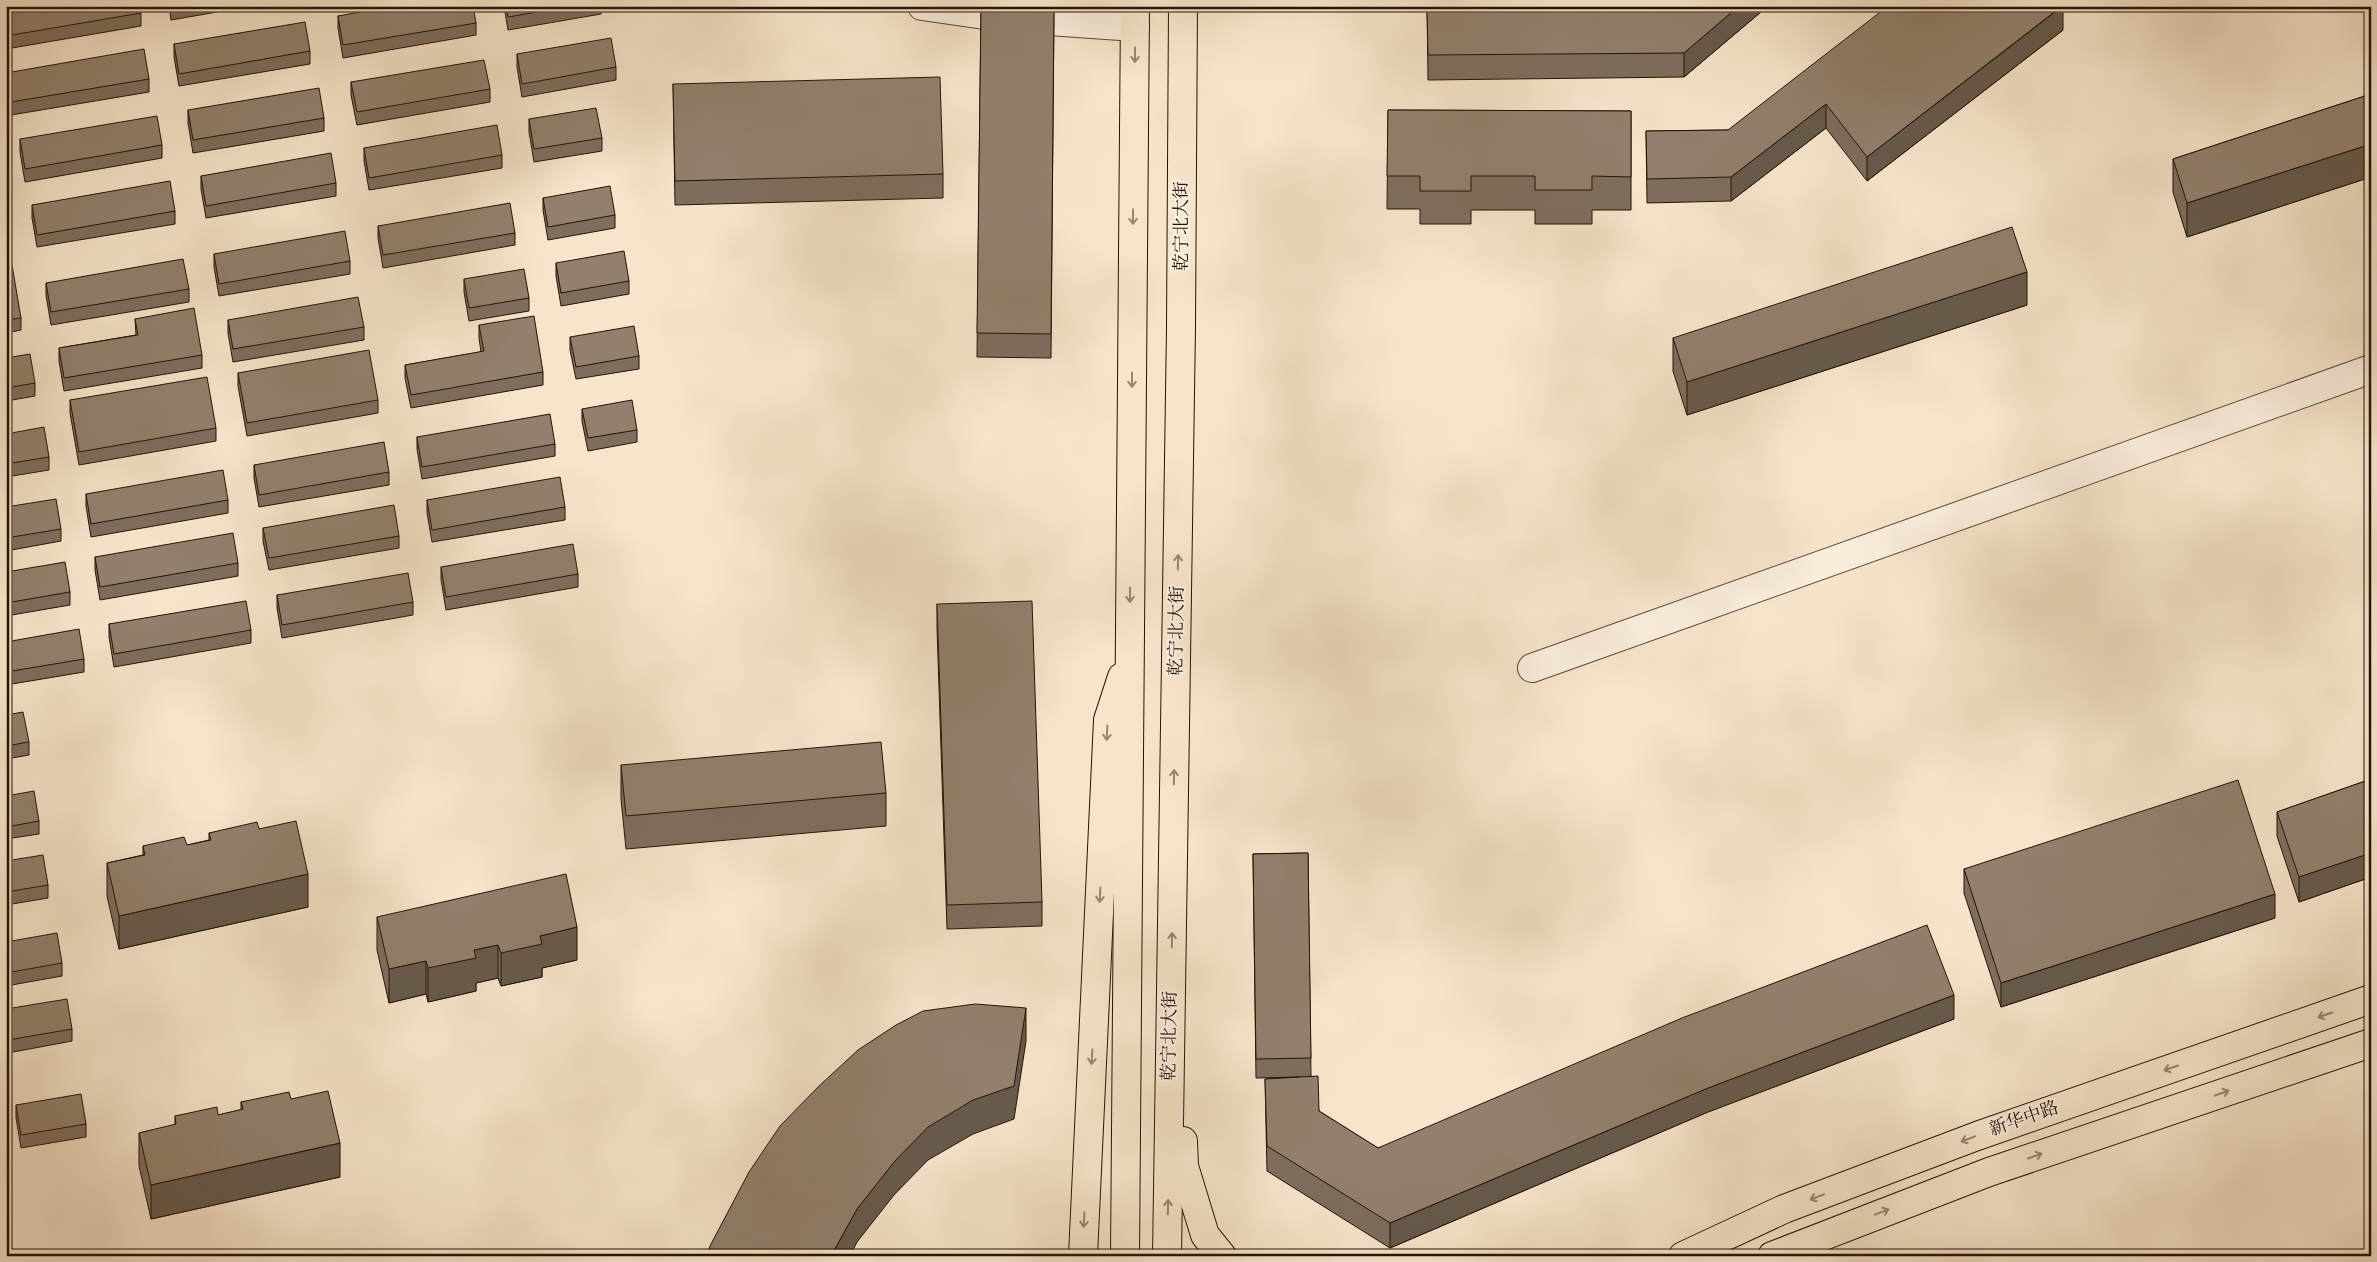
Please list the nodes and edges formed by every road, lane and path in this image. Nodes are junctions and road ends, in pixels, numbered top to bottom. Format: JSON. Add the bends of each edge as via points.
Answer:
{"nodes":[{"id":1,"x":922,"y":6,"type":"edge"},
{"id":2,"x":1183,"y":6,"type":"edge"},
{"id":3,"x":1135,"y":16,"type":"edge"},
{"id":4,"x":2371,"y":370,"type":"edge"},
{"id":5,"x":1130,"y":652,"type":"junction"},
{"id":6,"x":1532,"y":668,"type":"dead end"},
{"id":7,"x":1171,"y":981,"type":"junction"},
{"id":8,"x":2371,"y":998,"type":"edge"},
{"id":9,"x":2371,"y":1043,"type":"edge"},
{"id":10,"x":1083,"y":1256,"type":"edge"},
{"id":11,"x":1125,"y":1256,"type":"edge"},
{"id":12,"x":1167,"y":1256,"type":"edge"},
{"id":13,"x":1222,"y":1256,"type":"edge"},
{"id":14,"x":1683,"y":1256,"type":"edge"},
{"id":15,"x":1772,"y":1256,"type":"edge"}],
"edges":[{"from":1,"to":3,"type":"street","via":[[1005,18]]},
{"from":7,"to":2,"type":"main road","name":"乾宁北大街","one_way":true},
{"from":3,"to":5,"type":"main road","one_way":true},
{"from":4,"to":6,"type":"street"},
{"from":5,"to":10,"type":"main road","one_way":true,"via":[[1108,720]]},
{"from":5,"to":11,"type":"main road"},
{"from":12,"to":7,"type":"main road","name":"乾宁北大街","one_way":true},
{"from":7,"to":13,"type":"main road","via":[[1184,1166],[1205,1235]]},
{"from":8,"to":14,"type":"main road","name":"新华中路","one_way":true,"via":[[1977,1136],[1784,1209]]},
{"from":15,"to":9,"type":"main road","one_way":true,"via":[[1989,1172]]}]}
